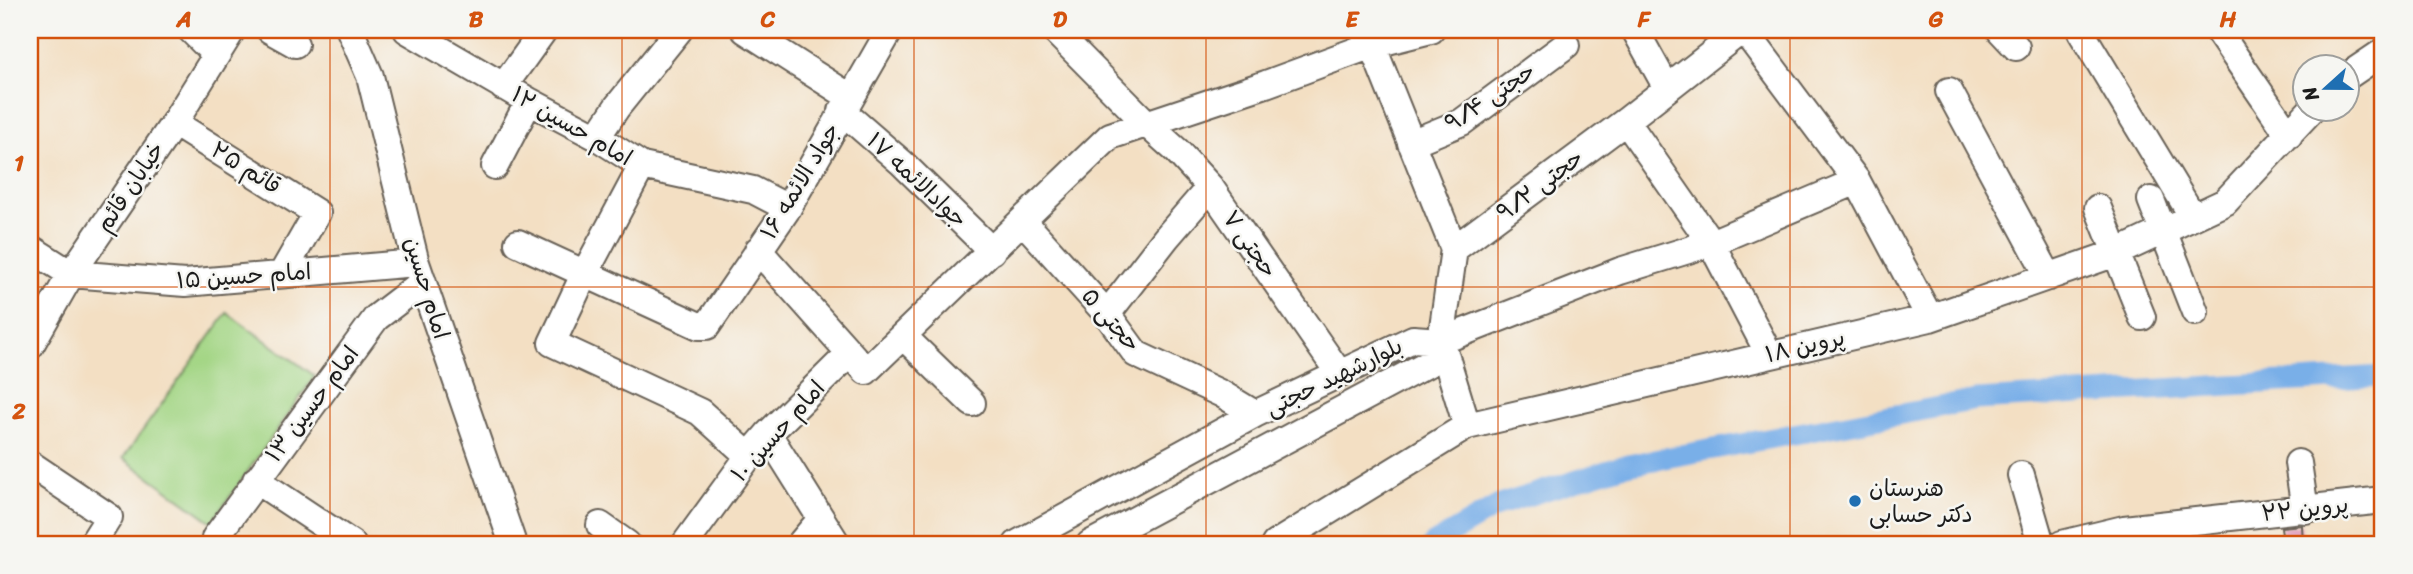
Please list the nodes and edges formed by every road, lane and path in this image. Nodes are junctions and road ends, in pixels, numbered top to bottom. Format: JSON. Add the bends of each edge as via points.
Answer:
{"nodes":[{"id":1,"x":191,"y":30,"type":"edge"},
{"id":2,"x":232,"y":30,"type":"edge"},
{"id":3,"x":270,"y":30,"type":"edge"},
{"id":4,"x":350,"y":30,"type":"edge"},
{"id":5,"x":364,"y":30,"type":"edge"},
{"id":6,"x":407,"y":30,"type":"edge"},
{"id":7,"x":544,"y":30,"type":"edge"},
{"id":8,"x":679,"y":30,"type":"edge"},
{"id":9,"x":745,"y":30,"type":"edge"},
{"id":10,"x":890,"y":30,"type":"edge"},
{"id":11,"x":1054,"y":30,"type":"edge"},
{"id":12,"x":1431,"y":30,"type":"edge"},
{"id":13,"x":1635,"y":30,"type":"edge"},
{"id":14,"x":1743,"y":30,"type":"edge"},
{"id":15,"x":2217,"y":30,"type":"edge"},
{"id":16,"x":2081,"y":32,"type":"dead end"},
{"id":17,"x":1371,"y":37,"type":"edge"},
{"id":18,"x":295,"y":44,"type":"dead end"},
{"id":19,"x":1566,"y":45,"type":"dead end"},
{"id":20,"x":2383,"y":52,"type":"edge"},
{"id":21,"x":216,"y":55,"type":"junction"},
{"id":22,"x":2360,"y":68,"type":"edge"},
{"id":23,"x":370,"y":76,"type":"junction"},
{"id":24,"x":503,"y":87,"type":"junction"},
{"id":25,"x":1667,"y":88,"type":"junction"},
{"id":26,"x":1950,"y":91,"type":"dead end"},
{"id":27,"x":529,"y":101,"type":"junction"},
{"id":28,"x":846,"y":104,"type":"junction"},
{"id":29,"x":1626,"y":121,"type":"junction"},
{"id":30,"x":174,"y":122,"type":"junction"},
{"id":31,"x":2301,"y":122,"type":"edge"},
{"id":32,"x":1148,"y":125,"type":"junction"},
{"id":33,"x":2289,"y":135,"type":"junction"},
{"id":34,"x":597,"y":137,"type":"junction"},
{"id":35,"x":1411,"y":143,"type":"junction"},
{"id":36,"x":495,"y":166,"type":"dead end"},
{"id":37,"x":642,"y":166,"type":"junction"},
{"id":38,"x":1857,"y":181,"type":"junction"},
{"id":39,"x":1210,"y":187,"type":"junction"},
{"id":40,"x":2151,"y":200,"type":"dead end"},
{"id":41,"x":788,"y":208,"type":"junction"},
{"id":42,"x":2098,"y":208,"type":"dead end"},
{"id":43,"x":2193,"y":217,"type":"junction"},
{"id":44,"x":1023,"y":221,"type":"junction"},
{"id":45,"x":2164,"y":231,"type":"junction"},
{"id":46,"x":517,"y":243,"type":"dead end"},
{"id":47,"x":1711,"y":243,"type":"junction"},
{"id":48,"x":30,"y":248,"type":"edge"},
{"id":49,"x":1454,"y":249,"type":"junction"},
{"id":50,"x":758,"y":250,"type":"junction"},
{"id":51,"x":992,"y":251,"type":"junction"},
{"id":52,"x":2116,"y":253,"type":"junction"},
{"id":53,"x":420,"y":273,"type":"junction"},
{"id":54,"x":71,"y":274,"type":"junction"},
{"id":55,"x":282,"y":274,"type":"junction"},
{"id":56,"x":584,"y":275,"type":"junction"},
{"id":57,"x":2049,"y":276,"type":"junction"},
{"id":58,"x":2195,"y":312,"type":"dead end"},
{"id":59,"x":1107,"y":314,"type":"junction"},
{"id":60,"x":2142,"y":317,"type":"dead end"},
{"id":61,"x":1930,"y":318,"type":"junction"},
{"id":62,"x":903,"y":336,"type":"junction"},
{"id":63,"x":1441,"y":341,"type":"junction"},
{"id":64,"x":30,"y":346,"type":"edge"},
{"id":65,"x":849,"y":354,"type":"junction"},
{"id":66,"x":1769,"y":354,"type":"junction"},
{"id":67,"x":1339,"y":373,"type":"junction"},
{"id":68,"x":972,"y":403,"type":"dead end"},
{"id":69,"x":1255,"y":415,"type":"junction"},
{"id":70,"x":1467,"y":426,"type":"junction"},
{"id":71,"x":768,"y":434,"type":"junction"},
{"id":72,"x":749,"y":456,"type":"junction"},
{"id":73,"x":2298,"y":463,"type":"dead end"},
{"id":74,"x":30,"y":464,"type":"edge"},
{"id":75,"x":2021,"y":475,"type":"dead end"},
{"id":76,"x":256,"y":480,"type":"junction"},
{"id":77,"x":2383,"y":500,"type":"edge"},
{"id":78,"x":2305,"y":510,"type":"junction"},
{"id":79,"x":821,"y":519,"type":"junction"},
{"id":80,"x":600,"y":525,"type":"dead end"},
{"id":81,"x":2141,"y":535,"type":"edge"},
{"id":82,"x":219,"y":541,"type":"edge"},
{"id":83,"x":92,"y":544,"type":"edge"},
{"id":84,"x":352,"y":544,"type":"edge"},
{"id":85,"x":513,"y":544,"type":"edge"},
{"id":86,"x":627,"y":544,"type":"edge"},
{"id":87,"x":685,"y":544,"type":"edge"},
{"id":88,"x":800,"y":544,"type":"edge"},
{"id":89,"x":837,"y":544,"type":"edge"},
{"id":90,"x":1017,"y":544,"type":"edge"},
{"id":91,"x":1092,"y":544,"type":"edge"},
{"id":92,"x":1275,"y":544,"type":"edge"},
{"id":93,"x":2041,"y":544,"type":"edge"},
{"id":94,"x":2062,"y":544,"type":"edge"}],
"edges":[{"from":1,"to":21,"type":"street"},
{"from":2,"to":21,"type":"street","name":"خیابان قائم"},
{"from":3,"to":18,"type":"street"},
{"from":4,"to":23,"type":"street","name":"امام حسین"},
{"from":5,"to":23,"type":"street"},
{"from":6,"to":24,"type":"street","name":"امام حسین ۱۲"},
{"from":7,"to":24,"type":"street"},
{"from":8,"to":34,"type":"street"},
{"from":9,"to":28,"type":"street","name":"جوادالائمه ۱۷"},
{"from":10,"to":28,"type":"street","name":"جواد الائمه ۱۶"},
{"from":11,"to":32,"type":"street","name":"حجتی ۷"},
{"from":12,"to":17,"type":"street"},
{"from":13,"to":25,"type":"street"},
{"from":14,"to":25,"type":"street","name":"حجتی ۹/۲"},
{"from":14,"to":38,"type":"street"},
{"from":15,"to":33,"type":"street"},
{"from":16,"to":43,"type":"street"},
{"from":17,"to":32,"type":"street","via":[[1266,84]]},
{"from":17,"to":35,"type":"street"},
{"from":19,"to":35,"type":"street","name":"حجتی ۹/۴","via":[[1462,122]]},
{"from":20,"to":22,"type":"street"},
{"from":21,"to":30,"type":"street","name":"خیابان قائم"},
{"from":23,"to":53,"type":"street","name":"امام حسین"},
{"from":24,"to":27,"type":"street","name":"امام حسین ۱۲"},
{"from":25,"to":29,"type":"street","name":"حجتی ۹/۲"},
{"from":26,"to":57,"type":"street"},
{"from":27,"to":34,"type":"street","name":"امام حسین ۱۲"},
{"from":27,"to":36,"type":"street"},
{"from":28,"to":41,"type":"street","name":"جواد الائمه ۱۶"},
{"from":28,"to":51,"type":"street","name":"جوادالائمه ۱۷"},
{"from":29,"to":47,"type":"street"},
{"from":29,"to":49,"type":"street","name":"حجتی ۹/۲"},
{"from":30,"to":54,"type":"street","name":"خیابان قائم"},
{"from":30,"to":55,"type":"street","name":"قائم ۲۵","via":[[317,213]]},
{"from":31,"to":33,"type":"street","name":"پروین ۱۸"},
{"from":32,"to":39,"type":"street","name":"حجتی ۷"},
{"from":32,"to":44,"type":"street","via":[[1110,136]]},
{"from":33,"to":43,"type":"street","name":"پروین ۱۸","via":[[2225,202]]},
{"from":34,"to":37,"type":"street","name":"امام حسین ۱۲"},
{"from":35,"to":49,"type":"street"},
{"from":37,"to":41,"type":"street","name":"امام حسین ۱۲","via":[[753,190]]},
{"from":37,"to":56,"type":"street"},
{"from":38,"to":47,"type":"street"},
{"from":38,"to":61,"type":"street"},
{"from":39,"to":59,"type":"street"},
{"from":39,"to":67,"type":"street","name":"حجتی ۷"},
{"from":40,"to":45,"type":"street"},
{"from":41,"to":50,"type":"street","name":"جواد الائمه ۱۶"},
{"from":42,"to":52,"type":"street"},
{"from":43,"to":45,"type":"street","name":"پروین ۱۸"},
{"from":44,"to":51,"type":"street"},
{"from":44,"to":59,"type":"street","name":"حجتی ۵"},
{"from":45,"to":52,"type":"street","name":"پروین ۱۸"},
{"from":45,"to":58,"type":"street"},
{"from":46,"to":56,"type":"street"},
{"from":47,"to":63,"type":"street","via":[[1620,271]]},
{"from":47,"to":66,"type":"street"},
{"from":48,"to":54,"type":"street"},
{"from":49,"to":63,"type":"street"},
{"from":50,"to":56,"type":"street","name":"جواد الائمه ۱۶","via":[[704,328]]},
{"from":50,"to":65,"type":"street"},
{"from":51,"to":62,"type":"street"},
{"from":52,"to":57,"type":"street","name":"پروین ۱۸"},
{"from":52,"to":60,"type":"street"},
{"from":53,"to":55,"type":"street","name":"امام حسین ۱۵"},
{"from":53,"to":76,"type":"street","name":"امام حسین ۱۳","via":[[376,318]]},
{"from":53,"to":85,"type":"street","name":"امام حسین"},
{"from":54,"to":55,"type":"street","name":"امام حسین ۱۵","via":[[185,283]]},
{"from":54,"to":64,"type":"street","name":"خیابان قائم"},
{"from":56,"to":72,"type":"street","via":[[552,342],[700,412]]},
{"from":57,"to":61,"type":"street","name":"پروین ۱۸"},
{"from":59,"to":69,"type":"street","name":"حجتی ۵","via":[[1136,354],[1222,394]]},
{"from":61,"to":66,"type":"street","name":"پروین ۱۸"},
{"from":62,"to":65,"type":"street","via":[[866,371]]},
{"from":62,"to":68,"type":"street"},
{"from":63,"to":67,"type":"street","name":"بلوارشهید حجتی","via":[[1413,339]]},
{"from":63,"to":70,"type":"street"},
{"from":63,"to":91,"type":"street","name":"بلوارشهید حجتی","via":[[1432,362]]},
{"from":65,"to":71,"type":"street","name":"۱۰ امام حسین"},
{"from":66,"to":70,"type":"street","name":"پروین ۱۸"},
{"from":67,"to":69,"type":"street","name":"بلوارشهید حجتی"},
{"from":69,"to":90,"type":"street","name":"بلوارشهید حجتی"},
{"from":70,"to":92,"type":"street","name":"پروین ۱۸"},
{"from":71,"to":72,"type":"street","name":"۱۰ امام حسین"},
{"from":71,"to":79,"type":"street"},
{"from":72,"to":87,"type":"street","name":"۱۰ امام حسین"},
{"from":73,"to":78,"type":"street"},
{"from":74,"to":83,"type":"street","via":[[109,517]]},
{"from":75,"to":93,"type":"street"},
{"from":76,"to":82,"type":"street","name":"امام حسین ۱۳"},
{"from":76,"to":84,"type":"street"},
{"from":77,"to":78,"type":"street","name":"پروین ۲۲"},
{"from":78,"to":81,"type":"street","name":"پروین ۲۲"},
{"from":79,"to":88,"type":"street"},
{"from":79,"to":89,"type":"street"},
{"from":80,"to":86,"type":"street"},
{"from":81,"to":94,"type":"street","name":"پروین ۲۲","via":[[2124,529]]}]}
